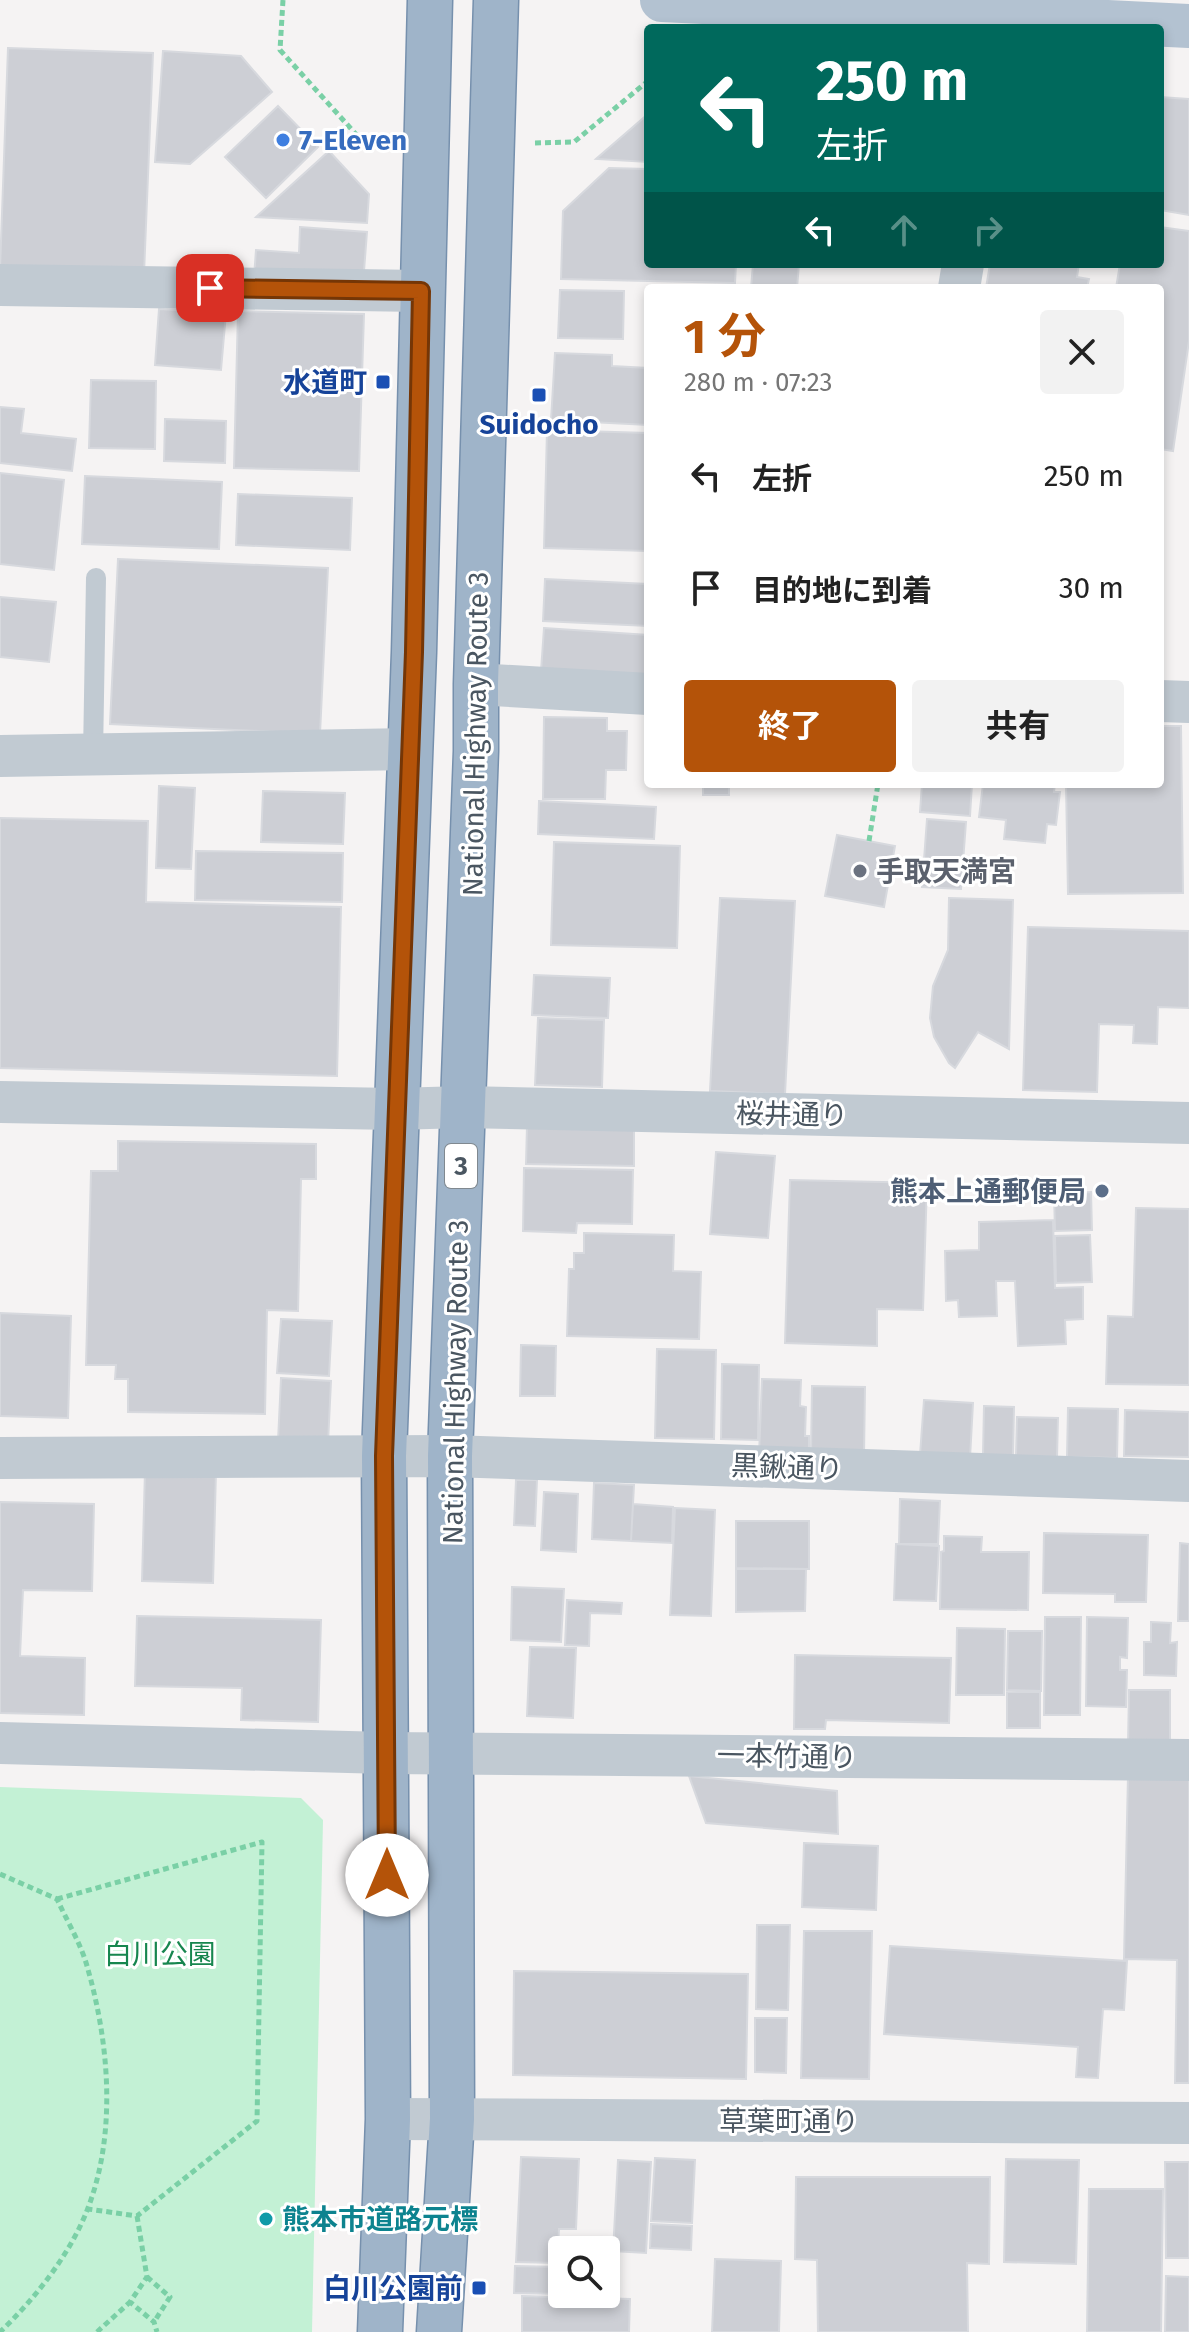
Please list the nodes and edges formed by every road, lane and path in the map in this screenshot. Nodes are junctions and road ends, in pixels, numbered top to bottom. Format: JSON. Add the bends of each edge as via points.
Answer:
{"nodes":[{"id":1,"x":430,"y":0,"type":"edge"},
{"id":2,"x":496,"y":0,"type":"edge"},
{"id":3,"x":662,"y":0,"type":"edge"},
{"id":4,"x":981,"y":22,"type":"edge"},
{"id":5,"x":1085,"y":24,"type":"edge"},
{"id":6,"x":1164,"y":26,"type":"edge"},
{"id":7,"x":1189,"y":26,"type":"edge"},
{"id":8,"x":0,"y":285,"type":"edge"},
{"id":9,"x":421,"y":291,"type":"junction"},
{"id":10,"x":96,"y":578,"type":"dead end"},
{"id":11,"x":476,"y":684,"type":"junction"},
{"id":12,"x":644,"y":694,"type":"edge"},
{"id":13,"x":1164,"y":701,"type":"edge"},
{"id":14,"x":1189,"y":702,"type":"edge"},
{"id":15,"x":410,"y":749,"type":"junction"},
{"id":16,"x":93,"y":755,"type":"junction"},
{"id":17,"x":0,"y":756,"type":"edge"},
{"id":18,"x":877,"y":788,"type":"edge"},
{"id":19,"x":869,"y":841,"type":"dead end"},
{"id":20,"x":0,"y":1102,"type":"edge"},
{"id":21,"x":463,"y":1107,"type":"junction"},
{"id":22,"x":395,"y":1109,"type":"junction"},
{"id":23,"x":1189,"y":1123,"type":"edge"},
{"id":24,"x":384,"y":1456,"type":"junction"},
{"id":25,"x":450,"y":1456,"type":"junction"},
{"id":26,"x":0,"y":1458,"type":"edge"},
{"id":27,"x":1189,"y":1481,"type":"edge"},
{"id":28,"x":0,"y":1743,"type":"edge"},
{"id":29,"x":452,"y":1752,"type":"junction"},
{"id":30,"x":386,"y":1753,"type":"junction"},
{"id":31,"x":1189,"y":1760,"type":"edge"},
{"id":32,"x":0,"y":1874,"type":"edge"},
{"id":33,"x":57,"y":1899,"type":"junction"},
{"id":34,"x":388,"y":2119,"type":"junction"},
{"id":35,"x":452,"y":2119,"type":"junction"},
{"id":36,"x":1189,"y":2123,"type":"edge"},
{"id":37,"x":88,"y":2209,"type":"junction"},
{"id":38,"x":137,"y":2216,"type":"junction"},
{"id":39,"x":147,"y":2277,"type":"junction"},
{"id":40,"x":130,"y":2302,"type":"junction"},
{"id":41,"x":154,"y":2322,"type":"junction"},
{"id":42,"x":0,"y":2332,"type":"edge"},
{"id":43,"x":97,"y":2332,"type":"edge"},
{"id":44,"x":157,"y":2332,"type":"edge"},
{"id":45,"x":380,"y":2332,"type":"edge"},
{"id":46,"x":439,"y":2332,"type":"edge"}],
"edges":[{"from":1,"to":9,"type":"highway"},
{"from":2,"to":11,"type":"highway","name":"National Highway Route 3","number":"3"},
{"from":3,"to":4,"type":"main road"},
{"from":4,"to":5,"type":"main road"},
{"from":6,"to":7,"type":"main road"},
{"from":8,"to":9,"type":"street"},
{"from":9,"to":15,"type":"highway"},
{"from":10,"to":16,"type":"lane"},
{"from":11,"to":12,"type":"street"},
{"from":11,"to":21,"type":"highway","name":"National Highway Route 3","number":"3"},
{"from":13,"to":14,"type":"street"},
{"from":15,"to":16,"type":"street"},
{"from":15,"to":22,"type":"highway"},
{"from":16,"to":17,"type":"street"},
{"from":18,"to":19,"type":"path"},
{"from":20,"to":22,"type":"street","name":"桜井通り"},
{"from":21,"to":22,"type":"street","name":"桜井通り"},
{"from":21,"to":23,"type":"street","name":"桜井通り"},
{"from":21,"to":25,"type":"highway","name":"National Highway Route 3","number":"3"},
{"from":22,"to":24,"type":"highway"},
{"from":24,"to":25,"type":"street","name":"黒鍬通り"},
{"from":24,"to":26,"type":"street","name":"黒鍬通り"},
{"from":24,"to":30,"type":"highway"},
{"from":25,"to":27,"type":"street","name":"黒鍬通り"},
{"from":25,"to":29,"type":"highway","name":"National Highway Route 3","number":"3"},
{"from":28,"to":30,"type":"street","name":"一本竹通り"},
{"from":29,"to":30,"type":"street","name":"一本竹通り"},
{"from":29,"to":31,"type":"street","name":"一本竹通り"},
{"from":29,"to":35,"type":"highway","name":"National Highway Route 3","number":"3"},
{"from":30,"to":34,"type":"highway"},
{"from":32,"to":33,"type":"path"},
{"from":33,"to":37,"type":"path","via":[[87,1964],[106,2056],[104,2148]]},
{"from":33,"to":38,"type":"path","via":[[262,1842],[257,2121]]},
{"from":34,"to":35,"type":"street","name":"草葉町通り"},
{"from":34,"to":45,"type":"highway"},
{"from":35,"to":36,"type":"street","name":"草葉町通り"},
{"from":35,"to":46,"type":"highway","name":"National Highway Route 3","number":"3"},
{"from":37,"to":38,"type":"path"},
{"from":37,"to":42,"type":"path","via":[[54,2271]]},
{"from":38,"to":39,"type":"path"},
{"from":39,"to":40,"type":"path"},
{"from":39,"to":41,"type":"path","via":[[170,2297]]},
{"from":40,"to":41,"type":"path"},
{"from":40,"to":43,"type":"path"},
{"from":41,"to":44,"type":"path"}]}
